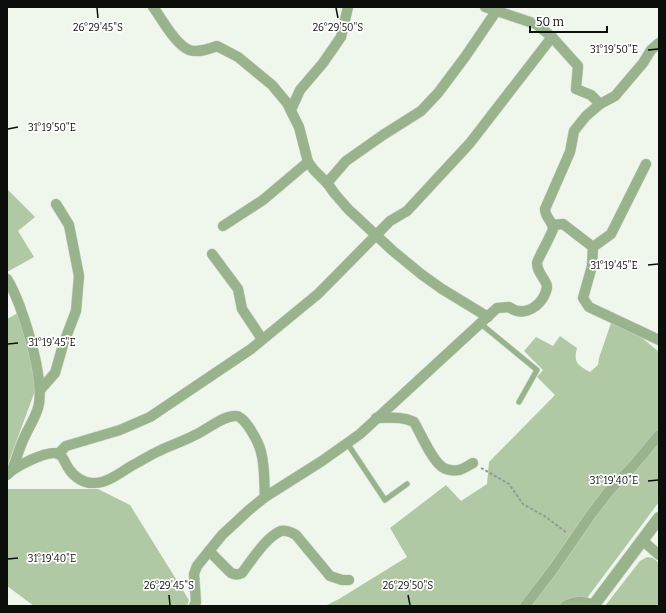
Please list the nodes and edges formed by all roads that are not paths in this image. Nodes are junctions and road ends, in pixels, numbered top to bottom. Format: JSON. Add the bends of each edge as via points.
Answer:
{"nodes":[{"id":1,"x":153,"y":7,"type":"edge"},
{"id":2,"x":348,"y":7,"type":"edge"},
{"id":3,"x":485,"y":7,"type":"edge"},
{"id":4,"x":497,"y":10,"type":"junction"},
{"id":5,"x":552,"y":37,"type":"junction"},
{"id":6,"x":659,"y":43,"type":"edge"},
{"id":7,"x":600,"y":104,"type":"junction"},
{"id":8,"x":291,"y":110,"type":"junction"},
{"id":9,"x":308,"y":162,"type":"junction"},
{"id":10,"x":646,"y":164,"type":"dead end"},
{"id":11,"x":327,"y":183,"type":"junction"},
{"id":12,"x":56,"y":204,"type":"dead end"},
{"id":13,"x":553,"y":225,"type":"junction"},
{"id":14,"x":223,"y":226,"type":"dead end"},
{"id":15,"x":375,"y":235,"type":"junction"},
{"id":16,"x":593,"y":247,"type":"junction"},
{"id":17,"x":212,"y":254,"type":"dead end"},
{"id":18,"x":7,"y":279,"type":"edge"},
{"id":19,"x":484,"y":320,"type":"junction"},
{"id":20,"x":262,"y":339,"type":"junction"},
{"id":21,"x":659,"y":340,"type":"edge"},
{"id":22,"x":40,"y":390,"type":"junction"},
{"id":23,"x":519,"y":402,"type":"dead end"},
{"id":24,"x":376,"y":418,"type":"junction"},
{"id":25,"x":659,"y":435,"type":"edge"},
{"id":26,"x":347,"y":443,"type":"junction"},
{"id":27,"x":58,"y":454,"type":"junction"},
{"id":28,"x":473,"y":463,"type":"road end"},
{"id":29,"x":9,"y":472,"type":"edge"},
{"id":30,"x":407,"y":484,"type":"dead end"},
{"id":31,"x":265,"y":497,"type":"junction"},
{"id":32,"x":659,"y":518,"type":"edge"},
{"id":33,"x":642,"y":540,"type":"junction"},
{"id":34,"x":209,"y":551,"type":"junction"},
{"id":35,"x":659,"y":555,"type":"edge"},
{"id":36,"x":349,"y":580,"type":"dead end"},
{"id":37,"x":593,"y":605,"type":"edge"},
{"id":38,"x":194,"y":606,"type":"edge"},
{"id":39,"x":525,"y":606,"type":"edge"},
{"id":40,"x":565,"y":606,"type":"edge"}],
"edges":[{"from":1,"to":8,"type":"street","via":[[180,44],[190,51],[217,46],[238,57],[272,85]]},
{"from":2,"to":8,"type":"street","via":[[341,37],[300,90]]},
{"from":3,"to":4,"type":"street"},
{"from":4,"to":5,"type":"street","via":[[536,24]]},
{"from":4,"to":11,"type":"street","via":[[438,93],[421,111],[346,161]]},
{"from":5,"to":7,"type":"street","via":[[578,66],[576,89],[591,95]]},
{"from":5,"to":15,"type":"street","via":[[470,143],[407,211],[390,221]]},
{"from":6,"to":7,"type":"street","via":[[615,96]]},
{"from":7,"to":13,"type":"street","via":[[574,131],[570,152],[545,209],[546,216]]},
{"from":8,"to":9,"type":"street","via":[[299,127]]},
{"from":9,"to":11,"type":"street"},
{"from":9,"to":14,"type":"street","via":[[264,200]]},
{"from":10,"to":16,"type":"street","via":[[611,234]]},
{"from":11,"to":15,"type":"street","via":[[348,209]]},
{"from":12,"to":22,"type":"street","via":[[69,225],[79,276],[76,311],[55,373]]},
{"from":13,"to":16,"type":"street","via":[[563,224]]},
{"from":13,"to":19,"type":"street","via":[[551,236],[538,260],[539,273],[547,287],[540,302],[524,312],[509,307],[497,308]]},
{"from":15,"to":19,"type":"street"},
{"from":15,"to":20,"type":"street","via":[[318,294]]},
{"from":16,"to":21,"type":"street","via":[[592,266],[583,298],[589,307]]},
{"from":17,"to":20,"type":"street","via":[[238,289],[242,309]]},
{"from":18,"to":22,"type":"street","via":[[24,317],[36,361]]},
{"from":19,"to":23,"type":"lane","via":[[537,370]]},
{"from":19,"to":24,"type":"street"},
{"from":20,"to":27,"type":"street","via":[[150,417],[120,430],[66,446]]},
{"from":22,"to":29,"type":"street","via":[[38,408]]},
{"from":24,"to":26,"type":"street"},
{"from":24,"to":28,"type":"street","via":[[395,417],[414,422],[442,468],[458,470]]},
{"from":25,"to":39,"type":"street","via":[[609,490]]},
{"from":26,"to":30,"type":"lane","via":[[385,500]]},
{"from":26,"to":31,"type":"street"},
{"from":27,"to":29,"type":"street","via":[[50,453],[30,460]]},
{"from":27,"to":31,"type":"street","via":[[79,479],[94,483],[105,481],[159,451],[197,435],[214,423],[238,416],[250,429],[261,451]]},
{"from":31,"to":34,"type":"street","via":[[222,535]]},
{"from":32,"to":33,"type":"street"},
{"from":33,"to":35,"type":"street"},
{"from":33,"to":37,"type":"street"},
{"from":34,"to":36,"type":"street","via":[[231,573],[238,574],[270,538],[281,531],[288,531],[296,535],[330,576]]},
{"from":34,"to":38,"type":"street","via":[[196,566]]},
{"from":37,"to":40,"type":"street","via":[[578,601]]}]}
